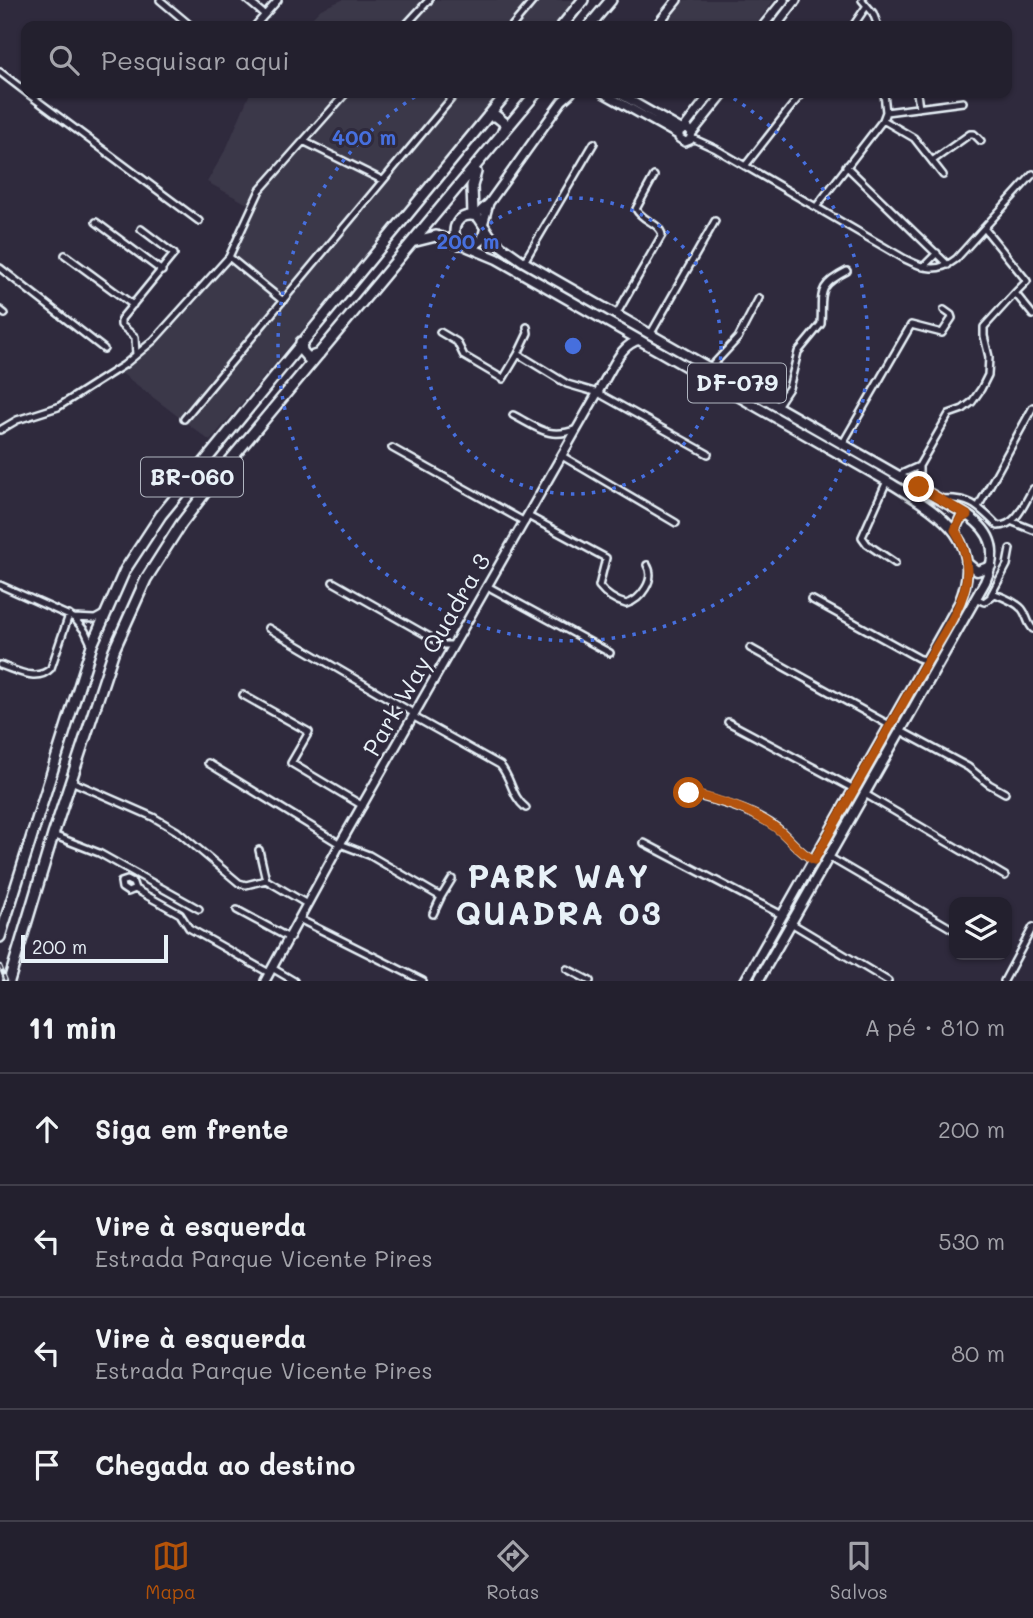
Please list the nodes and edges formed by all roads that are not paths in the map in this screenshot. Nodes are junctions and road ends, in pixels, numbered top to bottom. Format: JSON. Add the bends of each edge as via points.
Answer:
{"nodes":[{"id":1,"x":160,"y":0,"type":"edge"},
{"id":2,"x":247,"y":0,"type":"edge"},
{"id":3,"x":278,"y":0,"type":"edge"},
{"id":4,"x":429,"y":0,"type":"edge"},
{"id":5,"x":534,"y":0,"type":"edge"},
{"id":6,"x":582,"y":0,"type":"edge"},
{"id":7,"x":611,"y":0,"type":"edge"},
{"id":8,"x":677,"y":0,"type":"edge"},
{"id":9,"x":784,"y":0,"type":"edge"},
{"id":10,"x":796,"y":0,"type":"edge"},
{"id":11,"x":862,"y":0,"type":"edge"},
{"id":12,"x":866,"y":7,"type":"junction"},
{"id":13,"x":265,"y":15,"type":"junction"},
{"id":14,"x":185,"y":21,"type":"edge"},
{"id":15,"x":260,"y":21,"type":"edge"},
{"id":16,"x":410,"y":21,"type":"edge"},
{"id":17,"x":516,"y":21,"type":"edge"},
{"id":18,"x":566,"y":21,"type":"edge"},
{"id":19,"x":594,"y":21,"type":"edge"},
{"id":20,"x":660,"y":21,"type":"edge"},
{"id":21,"x":767,"y":21,"type":"edge"},
{"id":22,"x":780,"y":21,"type":"edge"},
{"id":23,"x":856,"y":21,"type":"edge"},
{"id":24,"x":876,"y":21,"type":"edge"},
{"id":25,"x":0,"y":72,"type":"edge"},
{"id":26,"x":21,"y":88,"type":"edge"},
{"id":27,"x":35,"y":98,"type":"edge"},
{"id":28,"x":342,"y":98,"type":"edge"},
{"id":29,"x":451,"y":98,"type":"edge"},
{"id":30,"x":503,"y":98,"type":"edge"},
{"id":31,"x":532,"y":98,"type":"edge"},
{"id":32,"x":562,"y":98,"type":"edge"},
{"id":33,"x":613,"y":98,"type":"edge"},
{"id":34,"x":626,"y":98,"type":"edge"},
{"id":35,"x":707,"y":98,"type":"edge"},
{"id":36,"x":714,"y":98,"type":"edge"},
{"id":37,"x":720,"y":98,"type":"edge"},
{"id":38,"x":798,"y":98,"type":"edge"},
{"id":39,"x":885,"y":98,"type":"edge"},
{"id":40,"x":918,"y":98,"type":"edge"},
{"id":41,"x":717,"y":102,"type":"junction"},
{"id":42,"x":963,"y":103,"type":"dead end"},
{"id":43,"x":919,"y":108,"type":"junction"},
{"id":44,"x":886,"y":112,"type":"junction"},
{"id":45,"x":488,"y":116,"type":"junction"},
{"id":46,"x":883,"y":120,"type":"junction"},
{"id":47,"x":685,"y":133,"type":"junction"},
{"id":48,"x":500,"y":136,"type":"junction"},
{"id":49,"x":303,"y":141,"type":"junction"},
{"id":50,"x":981,"y":141,"type":"dead end"},
{"id":51,"x":594,"y":143,"type":"dead end"},
{"id":52,"x":932,"y":161,"type":"junction"},
{"id":53,"x":481,"y":162,"type":"junction"},
{"id":54,"x":745,"y":166,"type":"junction"},
{"id":55,"x":846,"y":166,"type":"junction"},
{"id":56,"x":1033,"y":174,"type":"edge"},
{"id":57,"x":943,"y":175,"type":"dead end"},
{"id":58,"x":654,"y":177,"type":"dead end"},
{"id":59,"x":382,"y":180,"type":"junction"},
{"id":60,"x":489,"y":202,"type":"junction"},
{"id":61,"x":816,"y":207,"type":"junction"},
{"id":62,"x":474,"y":215,"type":"junction"},
{"id":63,"x":199,"y":221,"type":"dead end"},
{"id":64,"x":715,"y":221,"type":"dead end"},
{"id":65,"x":96,"y":222,"type":"dead end"},
{"id":66,"x":484,"y":227,"type":"junction"},
{"id":67,"x":984,"y":228,"type":"junction"},
{"id":68,"x":141,"y":229,"type":"dead end"},
{"id":69,"x":411,"y":243,"type":"junction"},
{"id":70,"x":464,"y":245,"type":"junction"},
{"id":71,"x":937,"y":253,"type":"junction"},
{"id":72,"x":65,"y":255,"type":"dead end"},
{"id":73,"x":229,"y":257,"type":"junction"},
{"id":74,"x":524,"y":262,"type":"junction"},
{"id":75,"x":948,"y":265,"type":"junction"},
{"id":76,"x":923,"y":267,"type":"junction"},
{"id":77,"x":0,"y":268,"type":"edge"},
{"id":78,"x":162,"y":271,"type":"junction"},
{"id":79,"x":847,"y":271,"type":"dead end"},
{"id":80,"x":1015,"y":293,"type":"junction"},
{"id":81,"x":759,"y":298,"type":"dead end"},
{"id":82,"x":283,"y":301,"type":"junction"},
{"id":83,"x":133,"y":305,"type":"junction"},
{"id":84,"x":944,"y":310,"type":"dead end"},
{"id":85,"x":616,"y":315,"type":"junction"},
{"id":86,"x":1033,"y":315,"type":"edge"},
{"id":87,"x":527,"y":327,"type":"dead end"},
{"id":88,"x":440,"y":332,"type":"dead end"},
{"id":89,"x":624,"y":332,"type":"junction"},
{"id":90,"x":650,"y":335,"type":"junction"},
{"id":91,"x":640,"y":340,"type":"junction"},
{"id":92,"x":301,"y":342,"type":"junction"},
{"id":93,"x":104,"y":349,"type":"dead end"},
{"id":94,"x":623,"y":349,"type":"junction"},
{"id":95,"x":320,"y":354,"type":"junction"},
{"id":96,"x":518,"y":354,"type":"junction"},
{"id":97,"x":136,"y":355,"type":"junction"},
{"id":98,"x":710,"y":368,"type":"junction"},
{"id":99,"x":598,"y":393,"type":"junction"},
{"id":100,"x":758,"y":395,"type":"junction"},
{"id":101,"x":753,"y":405,"type":"junction"},
{"id":102,"x":777,"y":407,"type":"junction"},
{"id":103,"x":1033,"y":407,"type":"edge"},
{"id":104,"x":513,"y":415,"type":"dead end"},
{"id":105,"x":184,"y":419,"type":"dead end"},
{"id":106,"x":1,"y":427,"type":"edge"},
{"id":107,"x":577,"y":429,"type":"junction"},
{"id":108,"x":843,"y":443,"type":"junction"},
{"id":109,"x":393,"y":448,"type":"dead end"},
{"id":110,"x":708,"y":454,"type":"dead end"},
{"id":111,"x":562,"y":456,"type":"junction"},
{"id":112,"x":919,"y":466,"type":"junction"},
{"id":113,"x":899,"y":475,"type":"junction"},
{"id":114,"x":887,"y":481,"type":"junction"},
{"id":115,"x":919,"y":487,"type":"junction"},
{"id":116,"x":1033,"y":489,"type":"edge"},
{"id":117,"x":939,"y":499,"type":"junction"},
{"id":118,"x":978,"y":506,"type":"junction"},
{"id":119,"x":967,"y":515,"type":"junction"},
{"id":120,"x":527,"y":519,"type":"junction"},
{"id":121,"x":1013,"y":522,"type":"junction"},
{"id":122,"x":676,"y":523,"type":"dead end"},
{"id":123,"x":955,"y":530,"type":"junction"},
{"id":124,"x":1033,"y":530,"type":"edge"},
{"id":125,"x":1010,"y":549,"type":"dead end"},
{"id":126,"x":895,"y":562,"type":"dead end"},
{"id":127,"x":966,"y":562,"type":"junction"},
{"id":128,"x":647,"y":565,"type":"dead end"},
{"id":129,"x":991,"y":566,"type":"junction"},
{"id":130,"x":333,"y":582,"type":"dead end"},
{"id":131,"x":0,"y":586,"type":"edge"},
{"id":132,"x":487,"y":586,"type":"junction"},
{"id":133,"x":991,"y":595,"type":"junction"},
{"id":134,"x":975,"y":598,"type":"junction"},
{"id":135,"x":811,"y":599,"type":"dead end"},
{"id":136,"x":105,"y":613,"type":"junction"},
{"id":137,"x":71,"y":617,"type":"junction"},
{"id":138,"x":79,"y":624,"type":"junction"},
{"id":139,"x":268,"y":628,"type":"dead end"},
{"id":140,"x":1033,"y":629,"type":"edge"},
{"id":141,"x":64,"y":631,"type":"junction"},
{"id":142,"x":92,"y":645,"type":"junction"},
{"id":143,"x":444,"y":645,"type":"junction"},
{"id":144,"x":454,"y":645,"type":"junction"},
{"id":145,"x":750,"y":648,"type":"dead end"},
{"id":146,"x":450,"y":653,"type":"junction"},
{"id":147,"x":610,"y":653,"type":"dead end"},
{"id":148,"x":927,"y":661,"type":"junction"},
{"id":149,"x":0,"y":665,"type":"edge"},
{"id":150,"x":243,"y":695,"type":"dead end"},
{"id":151,"x":414,"y":716,"type":"junction"},
{"id":152,"x":728,"y":722,"type":"dead end"},
{"id":153,"x":891,"y":726,"type":"junction"},
{"id":154,"x":901,"y":731,"type":"junction"},
{"id":155,"x":208,"y":762,"type":"dead end"},
{"id":156,"x":71,"y":781,"type":"junction"},
{"id":157,"x":854,"y":789,"type":"junction"},
{"id":158,"x":682,"y":791,"type":"dead end"},
{"id":159,"x":1005,"y":793,"type":"dead end"},
{"id":160,"x":865,"y":794,"type":"junction"},
{"id":161,"x":363,"y":806,"type":"junction"},
{"id":162,"x":526,"y":808,"type":"dead end"},
{"id":163,"x":53,"y":835,"type":"junction"},
{"id":164,"x":644,"y":843,"type":"dead end"},
{"id":165,"x":340,"y":844,"type":"junction"},
{"id":166,"x":259,"y":850,"type":"dead end"},
{"id":167,"x":829,"y":858,"type":"junction"},
{"id":168,"x":814,"y":860,"type":"junction"},
{"id":169,"x":1005,"y":876,"type":"dead end"},
{"id":170,"x":452,"y":879,"type":"dead end"},
{"id":171,"x":266,"y":880,"type":"junction"},
{"id":172,"x":135,"y":889,"type":"dead end"},
{"id":173,"x":442,"y":897,"type":"junction"},
{"id":174,"x":307,"y":904,"type":"junction"},
{"id":175,"x":199,"y":909,"type":"dead end"},
{"id":176,"x":237,"y":910,"type":"dead end"},
{"id":177,"x":433,"y":914,"type":"dead end"},
{"id":178,"x":782,"y":915,"type":"junction"},
{"id":179,"x":299,"y":919,"type":"junction"},
{"id":180,"x":791,"y":923,"type":"junction"},
{"id":181,"x":949,"y":927,"type":"edge"},
{"id":182,"x":1033,"y":927,"type":"edge"},
{"id":183,"x":1,"y":934,"type":"edge"},
{"id":184,"x":289,"y":937,"type":"junction"},
{"id":185,"x":1024,"y":944,"type":"junction"},
{"id":186,"x":1033,"y":944,"type":"edge"},
{"id":187,"x":567,"y":969,"type":"dead end"},
{"id":188,"x":270,"y":971,"type":"junction"},
{"id":189,"x":9,"y":981,"type":"edge"},
{"id":190,"x":264,"y":981,"type":"edge"},
{"id":191,"x":294,"y":981,"type":"edge"},
{"id":192,"x":423,"y":981,"type":"edge"},
{"id":193,"x":590,"y":981,"type":"edge"},
{"id":194,"x":745,"y":981,"type":"edge"},
{"id":195,"x":758,"y":981,"type":"edge"},
{"id":196,"x":888,"y":981,"type":"edge"},
{"id":197,"x":1004,"y":981,"type":"edge"}],
"edges":[{"from":1,"to":14,"type":"street"},
{"from":2,"to":13,"type":"street"},
{"from":3,"to":13,"type":"street"},
{"from":4,"to":16,"type":"street"},
{"from":5,"to":17,"type":"street"},
{"from":6,"to":18,"type":"highway"},
{"from":7,"to":19,"type":"highway"},
{"from":8,"to":20,"type":"street"},
{"from":9,"to":21,"type":"street"},
{"from":10,"to":22,"type":"street"},
{"from":11,"to":12,"type":"street"},
{"from":12,"to":23,"type":"street"},
{"from":12,"to":24,"type":"street"},
{"from":13,"to":15,"type":"street"},
{"from":25,"to":26,"type":"street"},
{"from":27,"to":63,"type":"street"},
{"from":28,"to":49,"type":"street"},
{"from":29,"to":59,"type":"street"},
{"from":30,"to":45,"type":"highway","number":"BR-060"},
{"from":31,"to":48,"type":"highway","number":"BR-060"},
{"from":32,"to":60,"type":"street"},
{"from":33,"to":47,"type":"street"},
{"from":34,"to":47,"type":"street"},
{"from":35,"to":47,"type":"street"},
{"from":36,"to":41,"type":"street"},
{"from":37,"to":41,"type":"street"},
{"from":38,"to":54,"type":"street"},
{"from":39,"to":44,"type":"street"},
{"from":40,"to":43,"type":"street"},
{"from":41,"to":47,"type":"street"},
{"from":42,"to":43,"type":"street"},
{"from":43,"to":44,"type":"street"},
{"from":44,"to":46,"type":"street"},
{"from":45,"to":48,"type":"highway","via":[[506,124]]},
{"from":45,"to":92,"type":"highway","number":"BR-060"},
{"from":46,"to":52,"type":"street","via":[[914,138]]},
{"from":46,"to":55,"type":"street"},
{"from":47,"to":54,"type":"street"},
{"from":48,"to":53,"type":"highway","number":"BR-060"},
{"from":49,"to":59,"type":"street"},
{"from":49,"to":73,"type":"street","via":[[260,190]]},
{"from":50,"to":52,"type":"street","via":[[970,134]]},
{"from":51,"to":74,"type":"street"},
{"from":52,"to":57,"type":"street"},
{"from":53,"to":62,"type":"highway","via":[[472,187]]},
{"from":53,"to":69,"type":"highway","number":"BR-060"},
{"from":54,"to":61,"type":"street"},
{"from":55,"to":61,"type":"street"},
{"from":55,"to":71,"type":"street"},
{"from":56,"to":67,"type":"street"},
{"from":58,"to":85,"type":"street","via":[[636,209],[658,226],[662,235]]},
{"from":59,"to":82,"type":"street"},
{"from":60,"to":62,"type":"street"},
{"from":60,"to":66,"type":"street"},
{"from":61,"to":76,"type":"street"},
{"from":62,"to":66,"type":"main road","number":"DF-079"},
{"from":62,"to":70,"type":"main road","via":[[462,217],[455,226],[455,238]]},
{"from":64,"to":90,"type":"street"},
{"from":65,"to":78,"type":"street"},
{"from":66,"to":70,"type":"main road","via":[[479,243]]},
{"from":66,"to":74,"type":"main road","number":"DF-079","via":[[494,241]]},
{"from":67,"to":75,"type":"street"},
{"from":67,"to":80,"type":"street","via":[[1027,281]]},
{"from":68,"to":78,"type":"street","via":[[174,254]]},
{"from":69,"to":70,"type":"highway","via":[[436,236]]},
{"from":69,"to":95,"type":"highway","number":"BR-060"},
{"from":70,"to":89,"type":"main road","number":"DF-079"},
{"from":71,"to":75,"type":"street"},
{"from":71,"to":76,"type":"street"},
{"from":72,"to":83,"type":"street"},
{"from":73,"to":82,"type":"street"},
{"from":73,"to":97,"type":"street","via":[[174,321]]},
{"from":74,"to":85,"type":"main road","number":"DF-079"},
{"from":75,"to":76,"type":"street"},
{"from":77,"to":93,"type":"street"},
{"from":78,"to":83,"type":"street"},
{"from":79,"to":102,"type":"street","via":[[825,286],[819,303],[821,324],[798,352],[789,388]]},
{"from":80,"to":86,"type":"street"},
{"from":80,"to":112,"type":"street","via":[[984,327],[989,357],[981,389],[972,402],[949,414]]},
{"from":81,"to":98,"type":"street","via":[[734,344]]},
{"from":82,"to":105,"type":"street"},
{"from":83,"to":97,"type":"street","via":[[121,324],[135,337]]},
{"from":84,"to":108,"type":"street","via":[[952,318],[942,333],[911,326]]},
{"from":85,"to":90,"type":"main road","number":"DF-079"},
{"from":87,"to":96,"type":"street"},
{"from":88,"to":96,"type":"street","via":[[457,342],[464,356],[503,379]]},
{"from":89,"to":91,"type":"main road","number":"DF-079"},
{"from":89,"to":94,"type":"street","name":"Park Way Quadra 3"},
{"from":90,"to":98,"type":"main road","number":"DF-079"},
{"from":91,"to":94,"type":"street"},
{"from":91,"to":101,"type":"main road","number":"DF-079"},
{"from":92,"to":95,"type":"highway","via":[[308,358]]},
{"from":92,"to":136,"type":"highway","number":"BR-060","via":[[160,515],[125,570]]},
{"from":94,"to":99,"type":"street","name":"Park Way Quadra 3"},
{"from":95,"to":156,"type":"highway","number":"BR-060","via":[[223,469],[146,579],[114,650]]},
{"from":96,"to":99,"type":"street","via":[[566,384]]},
{"from":97,"to":106,"type":"street","via":[[58,407]]},
{"from":98,"to":100,"type":"main road","number":"DF-079"},
{"from":99,"to":107,"type":"street","name":"Park Way Quadra 3"},
{"from":99,"to":110,"type":"street"},
{"from":100,"to":101,"type":"main road"},
{"from":100,"to":102,"type":"main road","number":"DF-079"},
{"from":101,"to":114,"type":"main road","number":"DF-079"},
{"from":102,"to":108,"type":"main road","number":"DF-079"},
{"from":103,"to":118,"type":"street"},
{"from":104,"to":107,"type":"street","via":[[549,434]]},
{"from":107,"to":111,"type":"street","name":"Park Way Quadra 3"},
{"from":108,"to":113,"type":"main road","number":"DF-079"},
{"from":109,"to":120,"type":"street"},
{"from":111,"to":120,"type":"street","name":"Park Way Quadra 3"},
{"from":111,"to":122,"type":"street"},
{"from":112,"to":113,"type":"street"},
{"from":112,"to":115,"type":"street"},
{"from":113,"to":115,"type":"main road","number":"DF-079"},
{"from":114,"to":123,"type":"main road","number":"DF-079"},
{"from":114,"to":126,"type":"street","via":[[862,537]]},
{"from":115,"to":117,"type":"main road","number":"DF-079"},
{"from":116,"to":121,"type":"street"},
{"from":117,"to":118,"type":"street","via":[[957,498]]},
{"from":117,"to":119,"type":"main road","number":"DF-079"},
{"from":118,"to":121,"type":"street","via":[[998,526]]},
{"from":119,"to":123,"type":"main road"},
{"from":119,"to":129,"type":"main road","number":"DF-079","via":[[986,530],[992,547]]},
{"from":120,"to":128,"type":"street","via":[[606,558],[599,586],[619,602],[637,599],[650,579]]},
{"from":120,"to":132,"type":"street","name":"Park Way Quadra 3"},
{"from":121,"to":124,"type":"street"},
{"from":123,"to":127,"type":"main road"},
{"from":125,"to":133,"type":"street"},
{"from":127,"to":129,"type":"main road","via":[[977,571]]},
{"from":127,"to":148,"type":"main road","via":[[962,595]]},
{"from":129,"to":134,"type":"main road"},
{"from":130,"to":143,"type":"street"},
{"from":131,"to":137,"type":"street"},
{"from":132,"to":144,"type":"street","name":"Park Way Quadra 3"},
{"from":132,"to":147,"type":"street"},
{"from":133,"to":134,"type":"street","via":[[984,602]]},
{"from":133,"to":140,"type":"street","via":[[998,594],[1020,607]]},
{"from":134,"to":154,"type":"main road"},
{"from":135,"to":148,"type":"street"},
{"from":136,"to":137,"type":"street","via":[[94,620]]},
{"from":136,"to":142,"type":"highway","number":"BR-060"},
{"from":137,"to":138,"type":"street"},
{"from":137,"to":141,"type":"street"},
{"from":138,"to":141,"type":"street"},
{"from":138,"to":142,"type":"street"},
{"from":139,"to":151,"type":"street"},
{"from":141,"to":149,"type":"street","via":[[51,668],[42,676]]},
{"from":142,"to":183,"type":"highway","number":"BR-060"},
{"from":143,"to":144,"type":"street"},
{"from":143,"to":146,"type":"street"},
{"from":144,"to":146,"type":"street","name":"Park Way Quadra 3"},
{"from":145,"to":153,"type":"street"},
{"from":146,"to":151,"type":"street","name":"Park Way Quadra 3"},
{"from":148,"to":153,"type":"main road"},
{"from":150,"to":161,"type":"street","via":[[309,732],[291,763]]},
{"from":151,"to":161,"type":"street","name":"Park Way Quadra 3"},
{"from":151,"to":162,"type":"street","via":[[500,765],[515,798]]},
{"from":152,"to":157,"type":"street"},
{"from":153,"to":157,"type":"main road"},
{"from":154,"to":159,"type":"street"},
{"from":154,"to":160,"type":"main road"},
{"from":155,"to":165,"type":"street"},
{"from":156,"to":163,"type":"highway","number":"BR-060"},
{"from":156,"to":171,"type":"street","via":[[177,831],[239,883]]},
{"from":157,"to":168,"type":"main road"},
{"from":158,"to":168,"type":"street","via":[[763,820]]},
{"from":160,"to":167,"type":"main road"},
{"from":160,"to":169,"type":"street"},
{"from":161,"to":165,"type":"street","name":"Park Way Quadra 3"},
{"from":163,"to":175,"type":"street","via":[[99,853]]},
{"from":163,"to":189,"type":"highway","number":"BR-060"},
{"from":164,"to":178,"type":"street"},
{"from":165,"to":173,"type":"street","via":[[369,855]]},
{"from":165,"to":174,"type":"street","name":"Park Way Quadra 3"},
{"from":166,"to":171,"type":"street"},
{"from":167,"to":180,"type":"main road"},
{"from":167,"to":181,"type":"street"},
{"from":168,"to":178,"type":"main road"},
{"from":170,"to":173,"type":"street"},
{"from":171,"to":174,"type":"street"},
{"from":172,"to":188,"type":"street","via":[[180,914],[189,928]]},
{"from":173,"to":177,"type":"street"},
{"from":174,"to":179,"type":"street","name":"Park Way Quadra 3"},
{"from":176,"to":184,"type":"street"},
{"from":178,"to":194,"type":"main road"},
{"from":179,"to":184,"type":"street","name":"Park Way Quadra 3"},
{"from":179,"to":192,"type":"street"},
{"from":180,"to":195,"type":"main road"},
{"from":180,"to":196,"type":"street"},
{"from":182,"to":185,"type":"street"},
{"from":184,"to":188,"type":"street","name":"Park Way Quadra 3"},
{"from":185,"to":186,"type":"street"},
{"from":185,"to":197,"type":"street"},
{"from":187,"to":193,"type":"street"},
{"from":188,"to":190,"type":"street","name":"Park Way Quadra 3"},
{"from":188,"to":191,"type":"street"}]}
